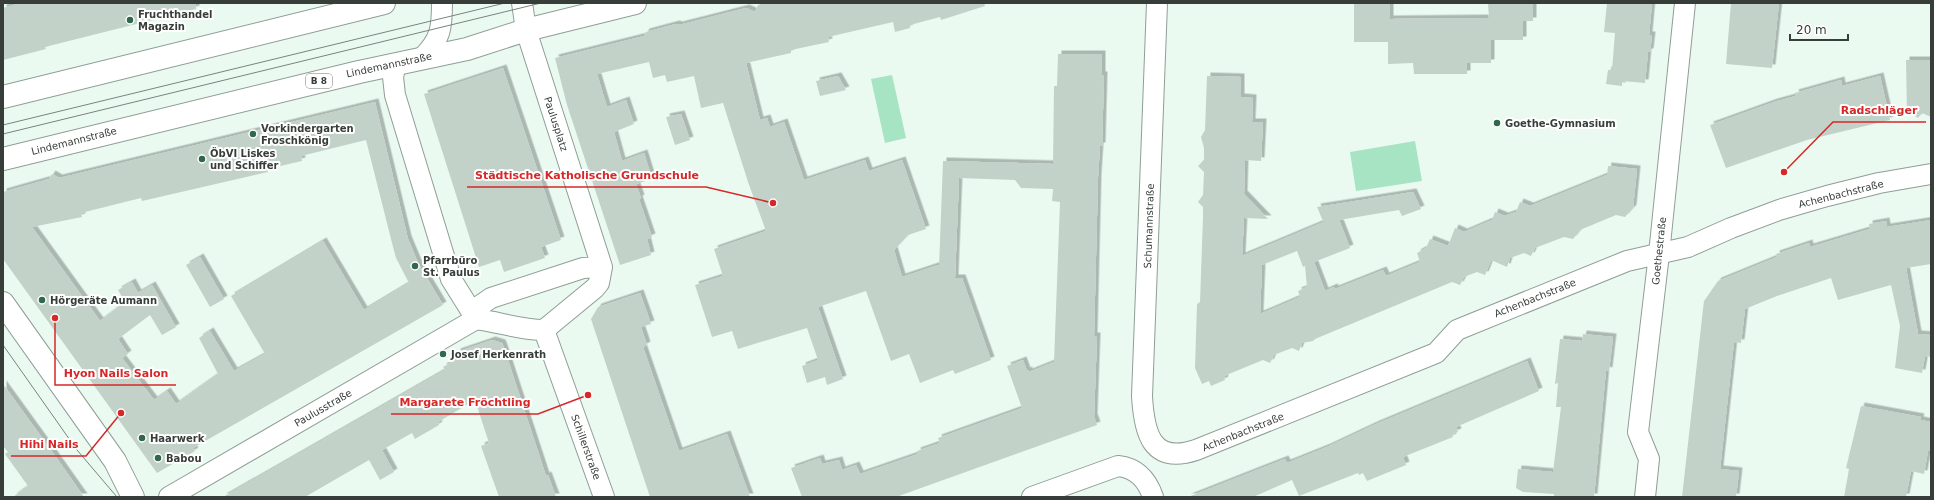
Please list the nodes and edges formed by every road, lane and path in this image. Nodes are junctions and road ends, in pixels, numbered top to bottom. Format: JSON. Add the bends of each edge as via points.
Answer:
{"nodes":[{"id":1,"x":384,"y":3,"type":"edge"},
{"id":2,"x":442,"y":3,"type":"edge"},
{"id":3,"x":522,"y":3,"type":"edge"},
{"id":4,"x":635,"y":3,"type":"edge"},
{"id":5,"x":1158,"y":3,"type":"edge"},
{"id":6,"x":1685,"y":3,"type":"edge"},
{"id":7,"x":526,"y":30,"type":"junction"},
{"id":8,"x":422,"y":58,"type":"junction"},
{"id":9,"x":396,"y":64,"type":"junction"},
{"id":10,"x":3,"y":97,"type":"edge"},
{"id":11,"x":3,"y":159,"type":"edge"},
{"id":12,"x":1931,"y":174,"type":"edge"},
{"id":13,"x":1659,"y":254,"type":"junction"},
{"id":14,"x":602,"y":267,"type":"junction"},
{"id":15,"x":3,"y":303,"type":"edge"},
{"id":16,"x":474,"y":315,"type":"junction"},
{"id":17,"x":544,"y":330,"type":"junction"},
{"id":18,"x":1156,"y":446,"type":"joint"},
{"id":19,"x":133,"y":497,"type":"edge"},
{"id":20,"x":169,"y":497,"type":"edge"},
{"id":21,"x":604,"y":497,"type":"edge"},
{"id":22,"x":1032,"y":497,"type":"edge"},
{"id":23,"x":1153,"y":497,"type":"edge"},
{"id":24,"x":1645,"y":497,"type":"edge"}],
"edges":[{"from":1,"to":10,"type":"main road"},
{"from":2,"to":8,"type":"street","via":[[442,27],[439,36]]},
{"from":3,"to":7,"type":"street","name":"Paulusplatz"},
{"from":4,"to":7,"type":"main road","name":"Lindemannstraße","number":"B 8"},
{"from":5,"to":18,"type":"street","name":"Schumannstraße","via":[[1142,396],[1145,429]]},
{"from":6,"to":13,"type":"street","name":"Goethestraße"},
{"from":7,"to":8,"type":"main road","name":"Lindemannstraße","number":"B 8","via":[[467,50]]},
{"from":7,"to":14,"type":"street","name":"Paulusplatz"},
{"from":8,"to":9,"type":"main road","name":"Lindemannstraße","number":"B 8"},
{"from":9,"to":11,"type":"main road","name":"Lindemannstraße","number":"B 8"},
{"from":9,"to":16,"type":"street","via":[[393,77],[395,95],[451,279]]},
{"from":12,"to":13,"type":"street","name":"Achenbachstraße","via":[[1879,183],[1779,210],[1688,247]]},
{"from":13,"to":18,"type":"street","name":"Achenbachstraße","via":[[1627,261],[1456,330],[1436,353],[1186,454],[1170,452]]},
{"from":13,"to":24,"type":"street","name":"Goethestraße","via":[[1638,432],[1649,459]]},
{"from":14,"to":16,"type":"street","via":[[583,268],[491,298]]},
{"from":14,"to":17,"type":"street","via":[[595,288]]},
{"from":15,"to":19,"type":"main road","via":[[115,461]]},
{"from":16,"to":17,"type":"street","via":[[528,330]]},
{"from":16,"to":20,"type":"street","name":"Paulusstraße"},
{"from":17,"to":21,"type":"street","name":"Schillerstraße"},
{"from":22,"to":23,"type":"street","via":[[1118,466],[1138,473],[1147,483]]}]}
